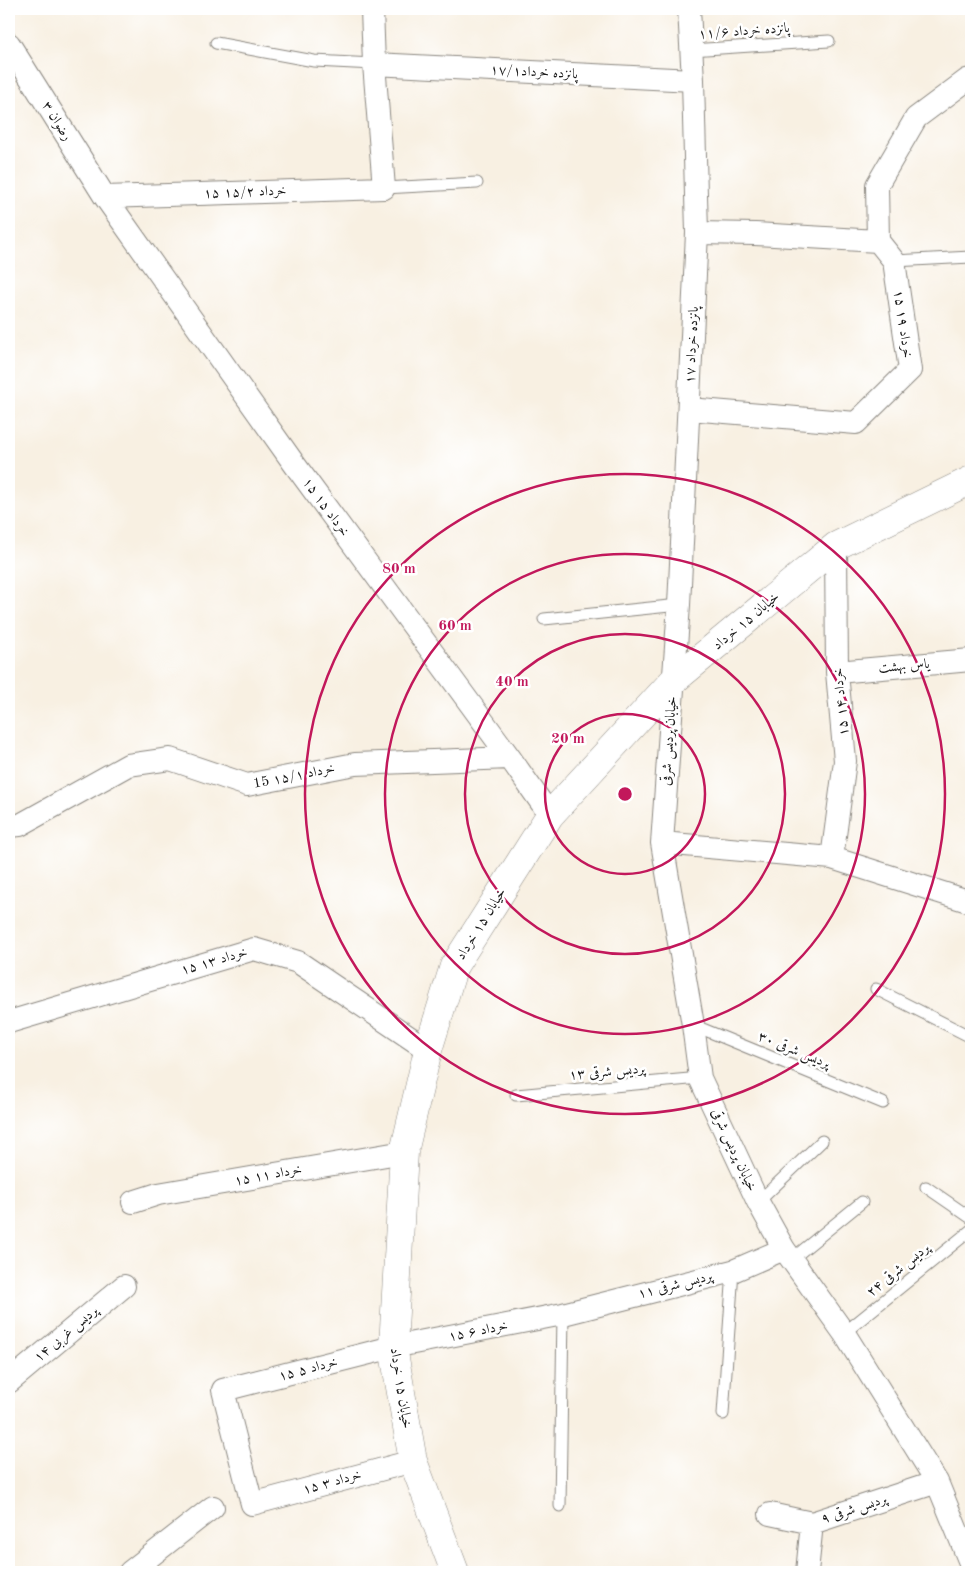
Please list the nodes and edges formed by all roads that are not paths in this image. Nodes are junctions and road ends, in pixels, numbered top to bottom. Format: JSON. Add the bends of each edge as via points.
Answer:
{"nodes":[{"id":1,"x":372,"y":9,"type":"edge"},
{"id":2,"x":689,"y":9,"type":"edge"},
{"id":3,"x":829,"y":41,"type":"dead end"},
{"id":4,"x":216,"y":43,"type":"dead end"},
{"id":5,"x":9,"y":44,"type":"edge"},
{"id":6,"x":691,"y":50,"type":"junction"},
{"id":7,"x":374,"y":64,"type":"junction"},
{"id":8,"x":971,"y":79,"type":"edge"},
{"id":9,"x":693,"y":80,"type":"junction"},
{"id":10,"x":477,"y":183,"type":"dead end"},
{"id":11,"x":384,"y":188,"type":"junction"},
{"id":12,"x":105,"y":197,"type":"junction"},
{"id":13,"x":697,"y":233,"type":"junction"},
{"id":14,"x":878,"y":240,"type":"junction"},
{"id":15,"x":971,"y":257,"type":"edge"},
{"id":16,"x":894,"y":261,"type":"junction"},
{"id":17,"x":689,"y":408,"type":"junction"},
{"id":18,"x":971,"y":480,"type":"edge"},
{"id":19,"x":836,"y":546,"type":"junction"},
{"id":20,"x":679,"y":605,"type":"junction"},
{"id":21,"x":544,"y":619,"type":"dead end"},
{"id":22,"x":971,"y":660,"type":"edge"},
{"id":23,"x":837,"y":672,"type":"junction"},
{"id":24,"x":673,"y":681,"type":"junction"},
{"id":25,"x":510,"y":758,"type":"junction"},
{"id":26,"x":550,"y":815,"type":"junction"},
{"id":27,"x":9,"y":826,"type":"edge"},
{"id":28,"x":662,"y":842,"type":"junction"},
{"id":29,"x":832,"y":858,"type":"junction"},
{"id":30,"x":971,"y":902,"type":"edge"},
{"id":31,"x":876,"y":989,"type":"dead end"},
{"id":32,"x":9,"y":1022,"type":"edge"},
{"id":33,"x":693,"y":1025,"type":"junction"},
{"id":34,"x":971,"y":1037,"type":"edge"},
{"id":35,"x":428,"y":1050,"type":"junction"},
{"id":36,"x":700,"y":1078,"type":"junction"},
{"id":37,"x":516,"y":1095,"type":"dead end"},
{"id":38,"x":883,"y":1103,"type":"dead end"},
{"id":39,"x":822,"y":1141,"type":"dead end"},
{"id":40,"x":404,"y":1152,"type":"junction"},
{"id":41,"x":926,"y":1187,"type":"dead end"},
{"id":42,"x":133,"y":1202,"type":"dead end"},
{"id":43,"x":758,"y":1202,"type":"junction"},
{"id":44,"x":862,"y":1202,"type":"dead end"},
{"id":45,"x":971,"y":1218,"type":"edge"},
{"id":46,"x":971,"y":1230,"type":"edge"},
{"id":47,"x":788,"y":1254,"type":"junction"},
{"id":48,"x":733,"y":1271,"type":"junction"},
{"id":49,"x":124,"y":1286,"type":"dead end"},
{"id":50,"x":563,"y":1314,"type":"junction"},
{"id":51,"x":844,"y":1333,"type":"junction"},
{"id":52,"x":392,"y":1348,"type":"junction"},
{"id":53,"x":9,"y":1382,"type":"edge"},
{"id":54,"x":723,"y":1414,"type":"dead end"},
{"id":55,"x":413,"y":1460,"type":"junction"},
{"id":56,"x":937,"y":1482,"type":"junction"},
{"id":57,"x":252,"y":1504,"type":"joint"},
{"id":58,"x":560,"y":1506,"type":"dead end"},
{"id":59,"x":213,"y":1508,"type":"dead end"},
{"id":60,"x":770,"y":1514,"type":"dead end"},
{"id":61,"x":812,"y":1523,"type":"junction"},
{"id":62,"x":971,"y":1565,"type":"edge"},
{"id":63,"x":130,"y":1572,"type":"edge"},
{"id":64,"x":456,"y":1572,"type":"edge"},
{"id":65,"x":807,"y":1572,"type":"edge"}],
"edges":[{"from":1,"to":7,"type":"street"},
{"from":2,"to":6,"type":"street","name":"پانزده خرداد ۱۷"},
{"from":3,"to":6,"type":"lane","name":"پانزده خرداد ۱۱/۶"},
{"from":4,"to":7,"type":"lane","via":[[314,61]]},
{"from":5,"to":12,"type":"street","name":"رضوان ۳"},
{"from":6,"to":9,"type":"street","name":"پانزده خرداد ۱۷"},
{"from":7,"to":9,"type":"street","name":"پانزده خرداد۱۷/۱"},
{"from":7,"to":11,"type":"street"},
{"from":8,"to":14,"type":"street","via":[[916,118],[877,185]]},
{"from":9,"to":13,"type":"street","name":"پانزده خرداد ۱۷"},
{"from":10,"to":11,"type":"lane"},
{"from":11,"to":12,"type":"street","name":"۱۵ خرداد ۱۵/۲"},
{"from":12,"to":25,"type":"street","name":"۱۵ خرداد ۱۵","via":[[295,465]]},
{"from":13,"to":14,"type":"street"},
{"from":13,"to":17,"type":"street","name":"پانزده خرداد ۱۷"},
{"from":14,"to":16,"type":"street","name":"۱۵ خرداد ۱۹"},
{"from":15,"to":16,"type":"lane"},
{"from":16,"to":17,"type":"street","name":"۱۵ خرداد ۱۹","via":[[910,370],[856,423]]},
{"from":17,"to":20,"type":"street","name":"پانزده خرداد ۱۷"},
{"from":18,"to":19,"type":"street","name":"خیابان ۱۵ خرداد"},
{"from":19,"to":23,"type":"street","name":"۱۵ خرداد ۱۴"},
{"from":19,"to":24,"type":"street","name":"خیابان ۱۵ خرداد"},
{"from":20,"to":21,"type":"lane"},
{"from":20,"to":24,"type":"street","name":"پانزده خرداد ۱۷"},
{"from":22,"to":23,"type":"street","name":"یاس بهشت"},
{"from":23,"to":29,"type":"street","name":"۱۵ خرداد ۱۴","via":[[845,760]]},
{"from":24,"to":26,"type":"street","name":"خیابان ۱۵ خرداد"},
{"from":24,"to":28,"type":"street","name":"خیابان پردیس شرقی"},
{"from":25,"to":26,"type":"street","name":"۱۵ خرداد ۱۵"},
{"from":25,"to":27,"type":"street","name":"15 خرداد ۱۵/۱","via":[[355,764],[247,785],[170,759],[128,765],[20,825]]},
{"from":26,"to":35,"type":"street","name":"خیابان ۱۵ خرداد","via":[[454,966]]},
{"from":28,"to":29,"type":"street"},
{"from":28,"to":33,"type":"street","name":"خیابان پردیس شرقی"},
{"from":29,"to":30,"type":"street"},
{"from":31,"to":34,"type":"lane"},
{"from":32,"to":35,"type":"street","name":"۱۵ خرداد ۱۳","via":[[254,949],[298,962]]},
{"from":33,"to":36,"type":"street","name":"خیابان پردیس شرقی"},
{"from":33,"to":38,"type":"lane","name":"پردیس شرقی ۳۰"},
{"from":35,"to":40,"type":"street","name":"خیابان ۱۵ خرداد"},
{"from":36,"to":37,"type":"lane","name":"پردیس شرقی ۱۳"},
{"from":36,"to":43,"type":"street","name":"خیابان پردیس شرقی"},
{"from":39,"to":43,"type":"lane"},
{"from":40,"to":42,"type":"street","name":"۱۵ خرداد ۱۱","via":[[158,1194]]},
{"from":40,"to":52,"type":"street","name":"خیابان ۱۵ خرداد"},
{"from":41,"to":45,"type":"lane"},
{"from":43,"to":47,"type":"street","name":"خیابان پردیس شرقی"},
{"from":44,"to":47,"type":"lane"},
{"from":46,"to":51,"type":"lane","name":"پردیس شرقی ۲۴"},
{"from":47,"to":48,"type":"street","name":"پردیس شرقی ۱۱"},
{"from":47,"to":51,"type":"street","name":"خیابان پردیس شرقی"},
{"from":48,"to":50,"type":"street","name":"پردیس شرقی ۱۱"},
{"from":48,"to":54,"type":"lane"},
{"from":49,"to":53,"type":"street","name":"پردیس غربی ۱۴"},
{"from":50,"to":52,"type":"street","name":"۱۵ خرداد ۶"},
{"from":50,"to":58,"type":"lane"},
{"from":51,"to":56,"type":"street","name":"خیابان پردیس شرقی"},
{"from":52,"to":55,"type":"street","name":"خیابان ۱۵ خرداد"},
{"from":52,"to":57,"type":"street","name":"۱۵ خرداد ۵","via":[[223,1390]]},
{"from":55,"to":57,"type":"street","name":"۱۵ خرداد ۳"},
{"from":55,"to":64,"type":"street","name":"خیابان ۱۵ خرداد"},
{"from":56,"to":61,"type":"street","name":"پردیس شرقی ۹"},
{"from":56,"to":62,"type":"street","name":"خیابان پردیس شرقی"},
{"from":59,"to":63,"type":"street"},
{"from":60,"to":61,"type":"street","name":"پردیس شرقی ۹"},
{"from":61,"to":65,"type":"street"}]}
